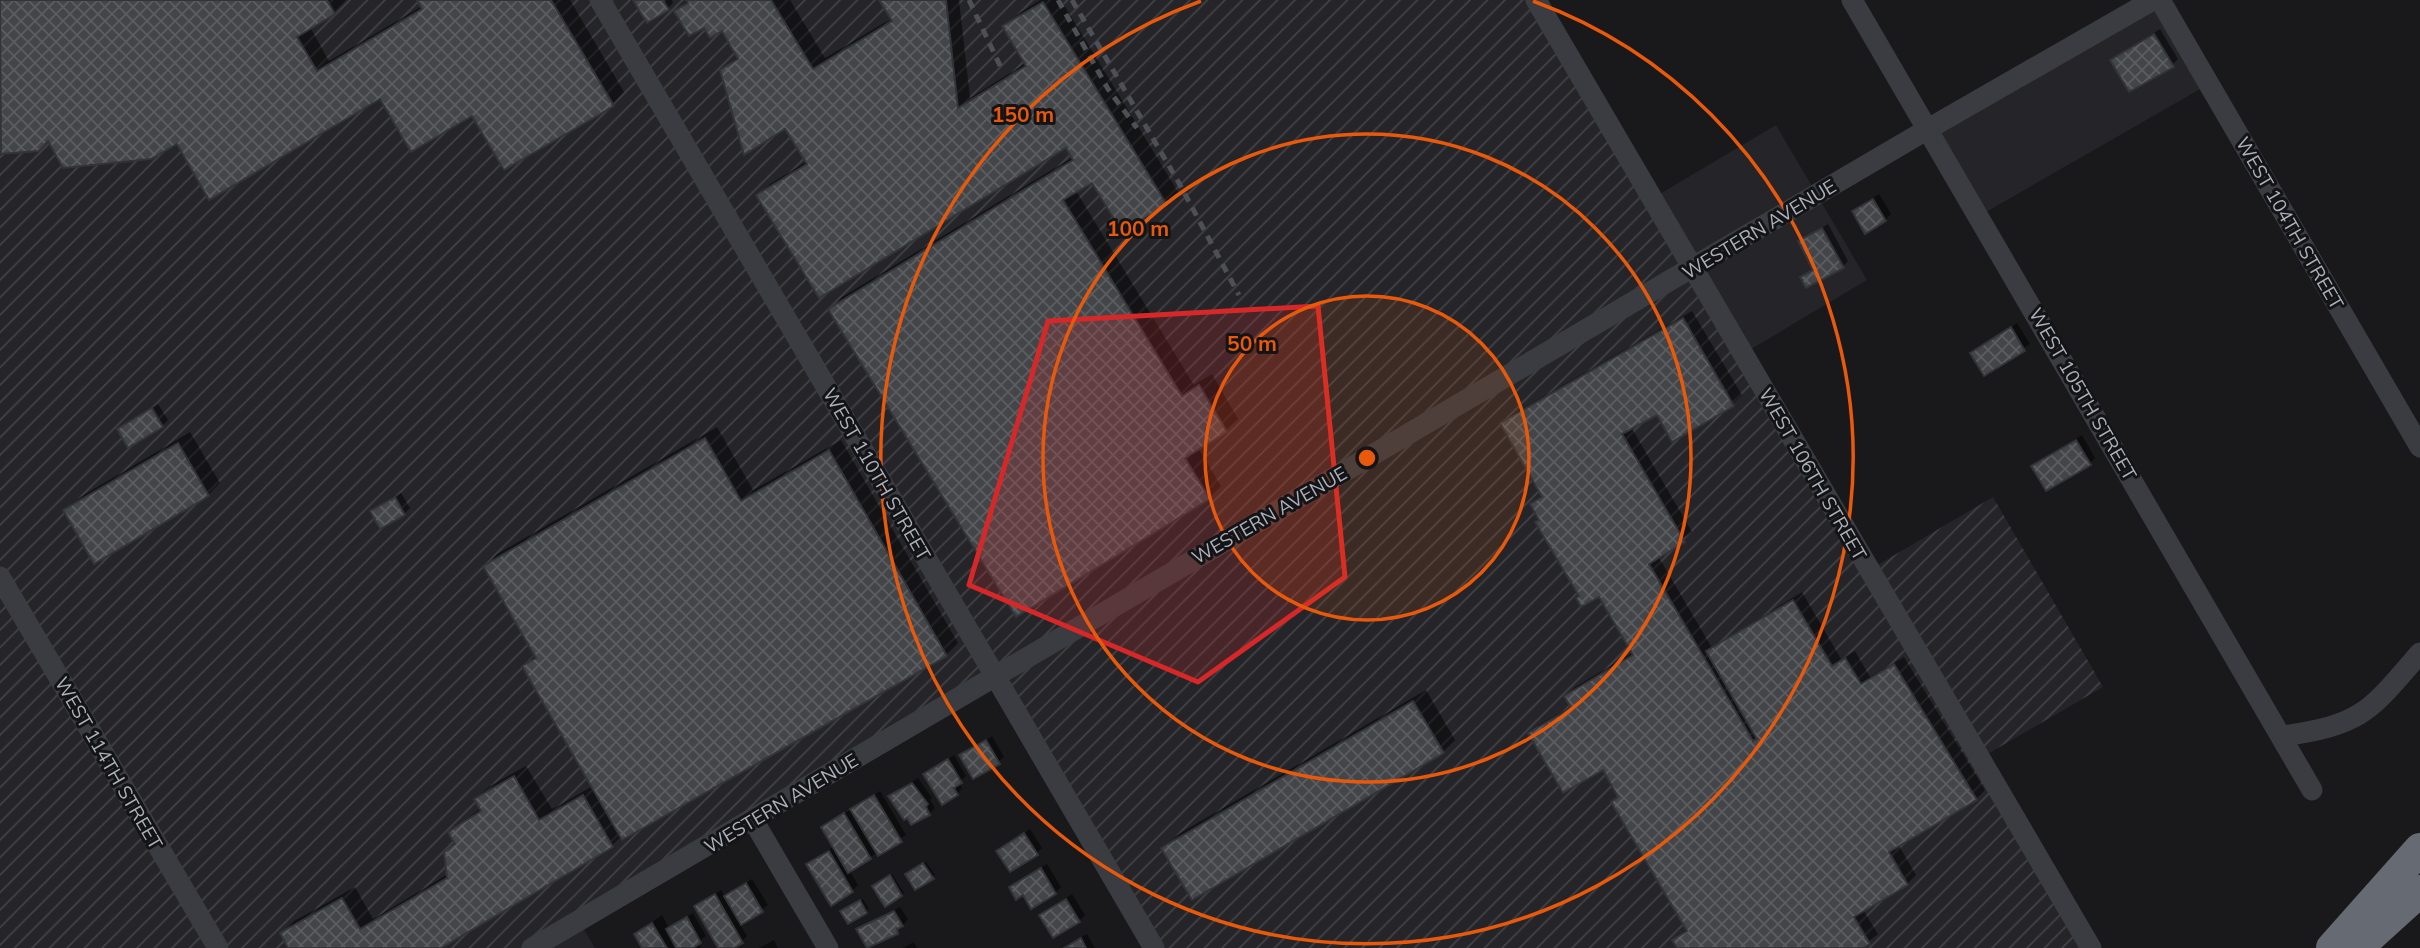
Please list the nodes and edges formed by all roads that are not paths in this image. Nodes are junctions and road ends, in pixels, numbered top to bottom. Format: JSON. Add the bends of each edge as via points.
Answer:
{"nodes":[{"id":1,"x":600,"y":0,"type":"edge"},
{"id":2,"x":1536,"y":0,"type":"edge"},
{"id":3,"x":1852,"y":0,"type":"edge"},
{"id":4,"x":2153,"y":0,"type":"edge"},
{"id":5,"x":2160,"y":0,"type":"edge"},
{"id":6,"x":1928,"y":129,"type":"junction"},
{"id":7,"x":1694,"y":268,"type":"junction"},
{"id":8,"x":2420,"y":447,"type":"edge"},
{"id":9,"x":0,"y":577,"type":"edge"},
{"id":10,"x":2420,"y":653,"type":"edge"},
{"id":11,"x":995,"y":675,"type":"junction"},
{"id":12,"x":2283,"y":736,"type":"junction"},
{"id":13,"x":2312,"y":790,"type":"dead end"},
{"id":14,"x":753,"y":820,"type":"junction"},
{"id":15,"x":2420,"y":849,"type":"edge"},
{"id":16,"x":2420,"y":891,"type":"edge"},
{"id":17,"x":218,"y":948,"type":"edge"},
{"id":18,"x":532,"y":948,"type":"edge"},
{"id":19,"x":828,"y":948,"type":"edge"},
{"id":20,"x":1154,"y":948,"type":"edge"},
{"id":21,"x":2091,"y":948,"type":"edge"},
{"id":22,"x":2332,"y":948,"type":"edge"},
{"id":23,"x":2357,"y":948,"type":"edge"}],
"edges":[{"from":1,"to":11,"type":"street","name":"WEST 110TH STREET"},
{"from":2,"to":7,"type":"street","name":"WEST 106TH STREET"},
{"from":3,"to":6,"type":"street","name":"WEST 105TH STREET"},
{"from":4,"to":6,"type":"street","name":"WESTERN AVENUE"},
{"from":5,"to":8,"type":"street","name":"WEST 104TH STREET"},
{"from":6,"to":7,"type":"street","name":"WESTERN AVENUE"},
{"from":6,"to":12,"type":"street","name":"WEST 105TH STREET"},
{"from":7,"to":11,"type":"street","name":"WESTERN AVENUE"},
{"from":7,"to":21,"type":"street","name":"WEST 106TH STREET"},
{"from":9,"to":17,"type":"street","name":"WEST 114TH STREET"},
{"from":10,"to":12,"type":"street","via":[[2360,716],[2333,728]]},
{"from":11,"to":14,"type":"street","name":"WESTERN AVENUE"},
{"from":11,"to":20,"type":"street","name":"WEST 110TH STREET"},
{"from":12,"to":13,"type":"street","name":"WEST 105TH STREET"},
{"from":14,"to":18,"type":"street","name":"WESTERN AVENUE"},
{"from":14,"to":19,"type":"street"},
{"from":15,"to":22,"type":"highway"},
{"from":16,"to":23,"type":"highway"}]}
